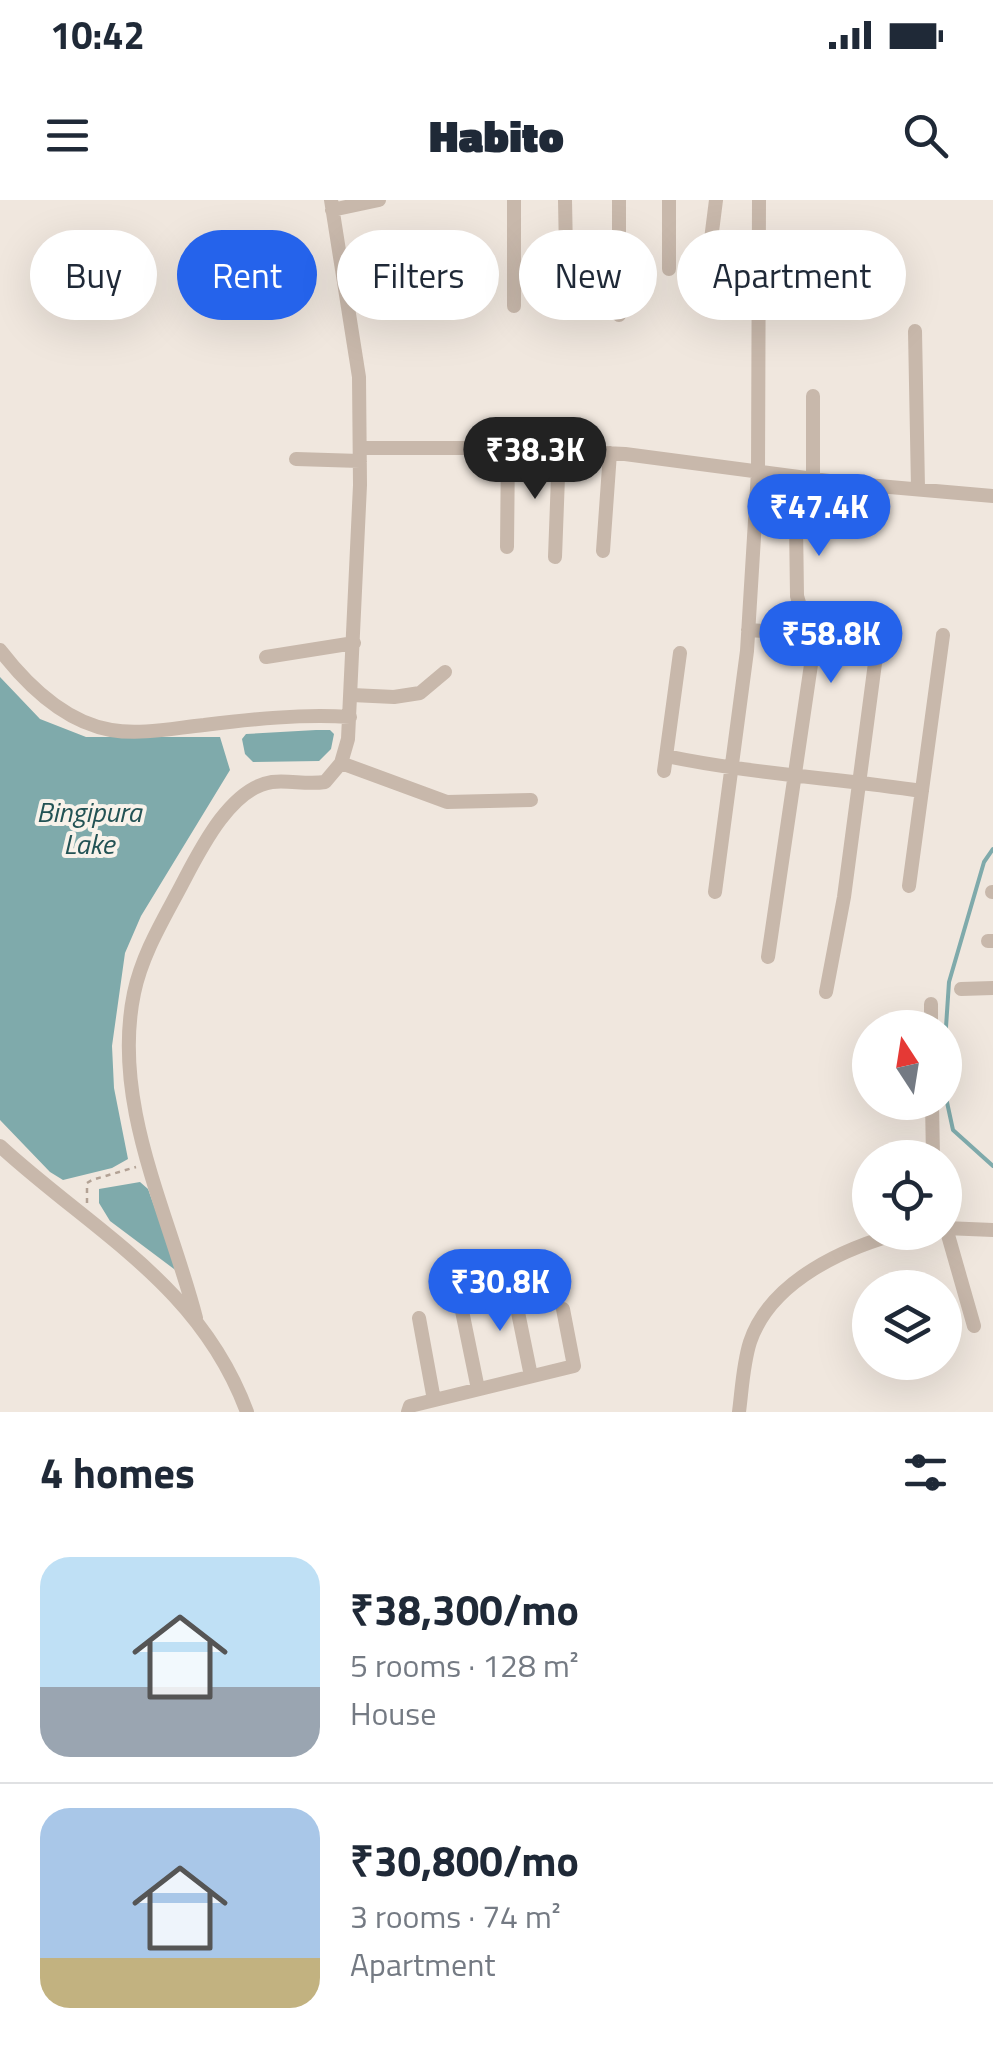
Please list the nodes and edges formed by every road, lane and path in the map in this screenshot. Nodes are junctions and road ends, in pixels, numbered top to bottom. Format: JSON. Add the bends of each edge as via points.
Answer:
{"nodes":[{"id":1,"x":379,"y":200,"type":"edge"},
{"id":2,"x":514,"y":200,"type":"edge"},
{"id":3,"x":565,"y":200,"type":"edge"},
{"id":4,"x":619,"y":200,"type":"edge"},
{"id":5,"x":669,"y":200,"type":"edge"},
{"id":6,"x":716,"y":200,"type":"edge"},
{"id":7,"x":759,"y":200,"type":"edge"},
{"id":8,"x":332,"y":205,"type":"edge"},
{"id":9,"x":566,"y":230,"type":"edge"},
{"id":10,"x":619,"y":230,"type":"edge"},
{"id":11,"x":712,"y":230,"type":"edge"},
{"id":12,"x":670,"y":269,"type":"dead end"},
{"id":13,"x":514,"y":306,"type":"dead end"},
{"id":14,"x":915,"y":331,"type":"dead end"},
{"id":15,"x":813,"y":396,"type":"dead end"},
{"id":16,"x":508,"y":448,"type":"junction"},
{"id":17,"x":560,"y":450,"type":"junction"},
{"id":18,"x":610,"y":453,"type":"junction"},
{"id":19,"x":360,"y":455,"type":"junction"},
{"id":20,"x":296,"y":459,"type":"dead end"},
{"id":21,"x":758,"y":472,"type":"junction"},
{"id":22,"x":813,"y":479,"type":"junction"},
{"id":23,"x":918,"y":488,"type":"junction"},
{"id":24,"x":993,"y":496,"type":"edge"},
{"id":25,"x":796,"y":522,"type":"dead end"},
{"id":26,"x":507,"y":547,"type":"dead end"},
{"id":27,"x":603,"y":551,"type":"dead end"},
{"id":28,"x":555,"y":556,"type":"dead end"},
{"id":29,"x":748,"y":630,"type":"junction"},
{"id":30,"x":809,"y":634,"type":"junction"},
{"id":31,"x":944,"y":635,"type":"dead end"},
{"id":32,"x":354,"y":643,"type":"junction"},
{"id":33,"x":877,"y":648,"type":"dead end"},
{"id":34,"x":0,"y":650,"type":"edge"},
{"id":35,"x":680,"y":653,"type":"dead end"},
{"id":36,"x":266,"y":657,"type":"dead end"},
{"id":37,"x":445,"y":672,"type":"dead end"},
{"id":38,"x":352,"y":695,"type":"junction"},
{"id":39,"x":350,"y":717,"type":"junction"},
{"id":40,"x":341,"y":763,"type":"junction"},
{"id":41,"x":731,"y":770,"type":"junction"},
{"id":42,"x":795,"y":778,"type":"junction"},
{"id":43,"x":858,"y":780,"type":"junction"},
{"id":44,"x":922,"y":790,"type":"junction"},
{"id":45,"x":531,"y":800,"type":"dead end"},
{"id":46,"x":908,"y":886,"type":"dead end"},
{"id":47,"x":715,"y":892,"type":"dead end"},
{"id":48,"x":768,"y":957,"type":"dead end"},
{"id":49,"x":993,"y":988,"type":"edge"},
{"id":50,"x":961,"y":989,"type":"dead end"},
{"id":51,"x":826,"y":992,"type":"dead end"},
{"id":52,"x":931,"y":1004,"type":"dead end"},
{"id":53,"x":931,"y":1010,"type":"edge"},
{"id":54,"x":0,"y":1146,"type":"edge"},
{"id":55,"x":147,"y":1163,"type":"junction"},
{"id":56,"x":89,"y":1220,"type":"junction"},
{"id":57,"x":962,"y":1229,"type":"edge"},
{"id":58,"x":993,"y":1230,"type":"edge"},
{"id":59,"x":853,"y":1250,"type":"edge"},
{"id":60,"x":952,"y":1250,"type":"edge"},
{"id":61,"x":512,"y":1283,"type":"dead end"},
{"id":62,"x":461,"y":1306,"type":"dead end"},
{"id":63,"x":563,"y":1309,"type":"dead end"},
{"id":64,"x":196,"y":1318,"type":"junction"},
{"id":65,"x":419,"y":1318,"type":"dead end"},
{"id":66,"x":974,"y":1326,"type":"dead end"},
{"id":67,"x":531,"y":1376,"type":"junction"},
{"id":68,"x":478,"y":1389,"type":"junction"},
{"id":69,"x":434,"y":1400,"type":"junction"},
{"id":70,"x":247,"y":1412,"type":"edge"},
{"id":71,"x":408,"y":1412,"type":"edge"},
{"id":72,"x":739,"y":1412,"type":"edge"}],
"edges":[{"from":1,"to":8,"type":"street"},
{"from":2,"to":13,"type":"street"},
{"from":3,"to":9,"type":"street"},
{"from":4,"to":10,"type":"street"},
{"from":5,"to":12,"type":"street"},
{"from":6,"to":11,"type":"street"},
{"from":7,"to":21,"type":"street"},
{"from":8,"to":19,"type":"street","via":[[359,376]]},
{"from":14,"to":23,"type":"street"},
{"from":15,"to":22,"type":"street"},
{"from":16,"to":17,"type":"street"},
{"from":16,"to":19,"type":"street"},
{"from":16,"to":26,"type":"street"},
{"from":17,"to":18,"type":"street"},
{"from":17,"to":28,"type":"street"},
{"from":18,"to":21,"type":"street"},
{"from":18,"to":27,"type":"street"},
{"from":19,"to":20,"type":"street"},
{"from":19,"to":32,"type":"street"},
{"from":21,"to":22,"type":"street"},
{"from":21,"to":29,"type":"street"},
{"from":22,"to":23,"type":"street"},
{"from":23,"to":24,"type":"street"},
{"from":25,"to":30,"type":"street","via":[[797,596]]},
{"from":29,"to":30,"type":"street"},
{"from":29,"to":41,"type":"street"},
{"from":30,"to":42,"type":"street","via":[[813,651]]},
{"from":31,"to":44,"type":"street"},
{"from":32,"to":36,"type":"street"},
{"from":32,"to":38,"type":"street"},
{"from":33,"to":43,"type":"street"},
{"from":34,"to":39,"type":"street","via":[[48,701],[112,730]]},
{"from":35,"to":41,"type":"street","via":[[665,764]]},
{"from":37,"to":38,"type":"street","via":[[420,693]]},
{"from":38,"to":39,"type":"street"},
{"from":39,"to":40,"type":"street"},
{"from":40,"to":45,"type":"street","via":[[447,802]]},
{"from":40,"to":55,"type":"street","via":[[325,782],[267,783],[238,802],[201,848],[152,942],[135,990],[130,1043]]},
{"from":41,"to":42,"type":"street"},
{"from":41,"to":47,"type":"street"},
{"from":42,"to":43,"type":"street"},
{"from":42,"to":48,"type":"street"},
{"from":43,"to":44,"type":"street"},
{"from":43,"to":51,"type":"street"},
{"from":44,"to":46,"type":"street"},
{"from":49,"to":50,"type":"street"},
{"from":52,"to":53,"type":"street"},
{"from":54,"to":56,"type":"street"},
{"from":55,"to":56,"type":"path","via":[[88,1184]]},
{"from":55,"to":64,"type":"street"},
{"from":56,"to":64,"type":"street"},
{"from":57,"to":58,"type":"street"},
{"from":59,"to":72,"type":"street","via":[[821,1265],[770,1307],[750,1341]]},
{"from":60,"to":66,"type":"street"},
{"from":61,"to":67,"type":"street"},
{"from":62,"to":68,"type":"street"},
{"from":63,"to":67,"type":"street","via":[[575,1364]]},
{"from":64,"to":70,"type":"street"},
{"from":65,"to":69,"type":"street"},
{"from":67,"to":68,"type":"street"},
{"from":68,"to":69,"type":"street"},
{"from":69,"to":71,"type":"street"}]}
